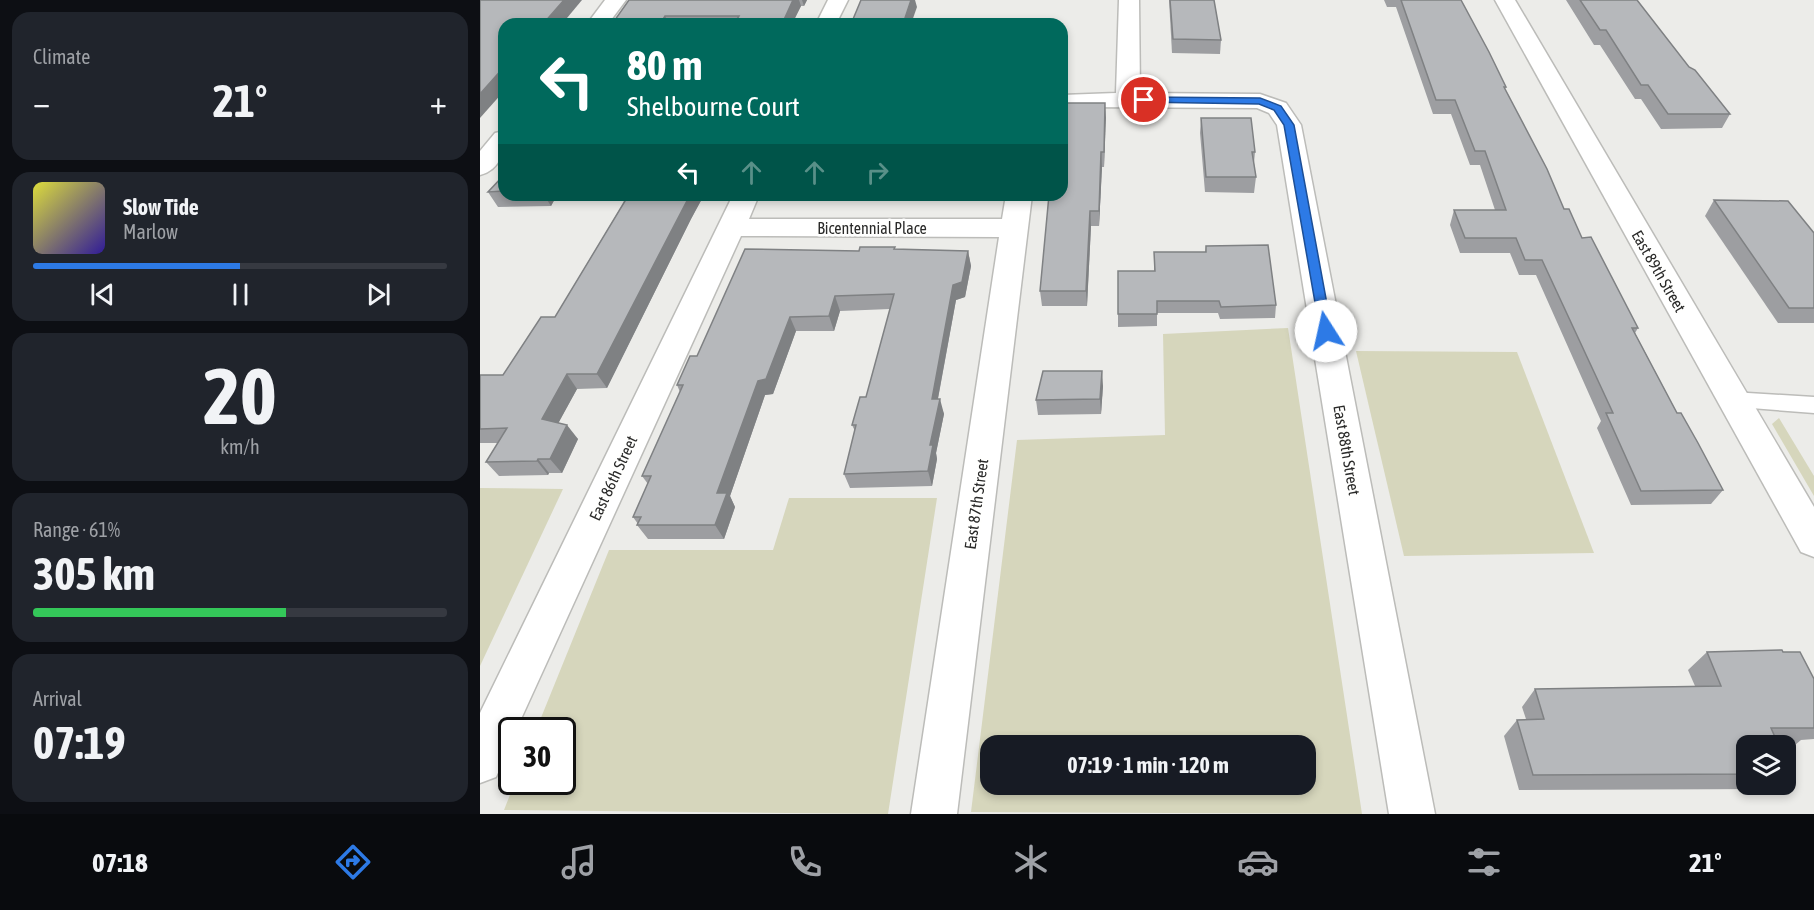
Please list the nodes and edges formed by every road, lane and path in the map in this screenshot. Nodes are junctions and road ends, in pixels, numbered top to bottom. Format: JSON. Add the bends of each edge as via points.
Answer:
{"nodes":[{"id":1,"x":616,"y":0,"type":"edge"},
{"id":2,"x":838,"y":0,"type":"edge"},
{"id":3,"x":1129,"y":0,"type":"edge"},
{"id":4,"x":1504,"y":0,"type":"edge"},
{"id":5,"x":602,"y":18,"type":"edge"},
{"id":6,"x":829,"y":18,"type":"edge"},
{"id":7,"x":1128,"y":100,"type":"junction"},
{"id":8,"x":1068,"y":102,"type":"edge"},
{"id":9,"x":498,"y":145,"type":"edge"},
{"id":10,"x":480,"y":167,"type":"edge"},
{"id":11,"x":743,"y":201,"type":"edge"},
{"id":12,"x":1016,"y":212,"type":"edge"},
{"id":13,"x":731,"y":227,"type":"junction"},
{"id":14,"x":1732,"y":400,"type":"junction"},
{"id":15,"x":1812,"y":403,"type":"edge"},
{"id":16,"x":1814,"y":541,"type":"edge"},
{"id":17,"x":480,"y":761,"type":"edge"},
{"id":18,"x":934,"y":814,"type":"edge"},
{"id":19,"x":1412,"y":814,"type":"edge"}],
"edges":[{"from":1,"to":5,"type":"street"},
{"from":2,"to":6,"type":"street"},
{"from":3,"to":7,"type":"street"},
{"from":4,"to":14,"type":"street","name":"East 89th Street"},
{"from":7,"to":8,"type":"street"},
{"from":7,"to":19,"type":"street","name":"East 88th Street","via":[[1260,101],[1278,108],[1289,125]]},
{"from":9,"to":10,"type":"street"},
{"from":11,"to":13,"type":"street","name":"East 86th Street"},
{"from":12,"to":13,"type":"street","name":"Bicentennial Place"},
{"from":12,"to":18,"type":"street","name":"East 87th Street"},
{"from":13,"to":17,"type":"street","name":"East 86th Street"},
{"from":14,"to":15,"type":"lane"},
{"from":14,"to":16,"type":"street","name":"East 89th Street"}]}
